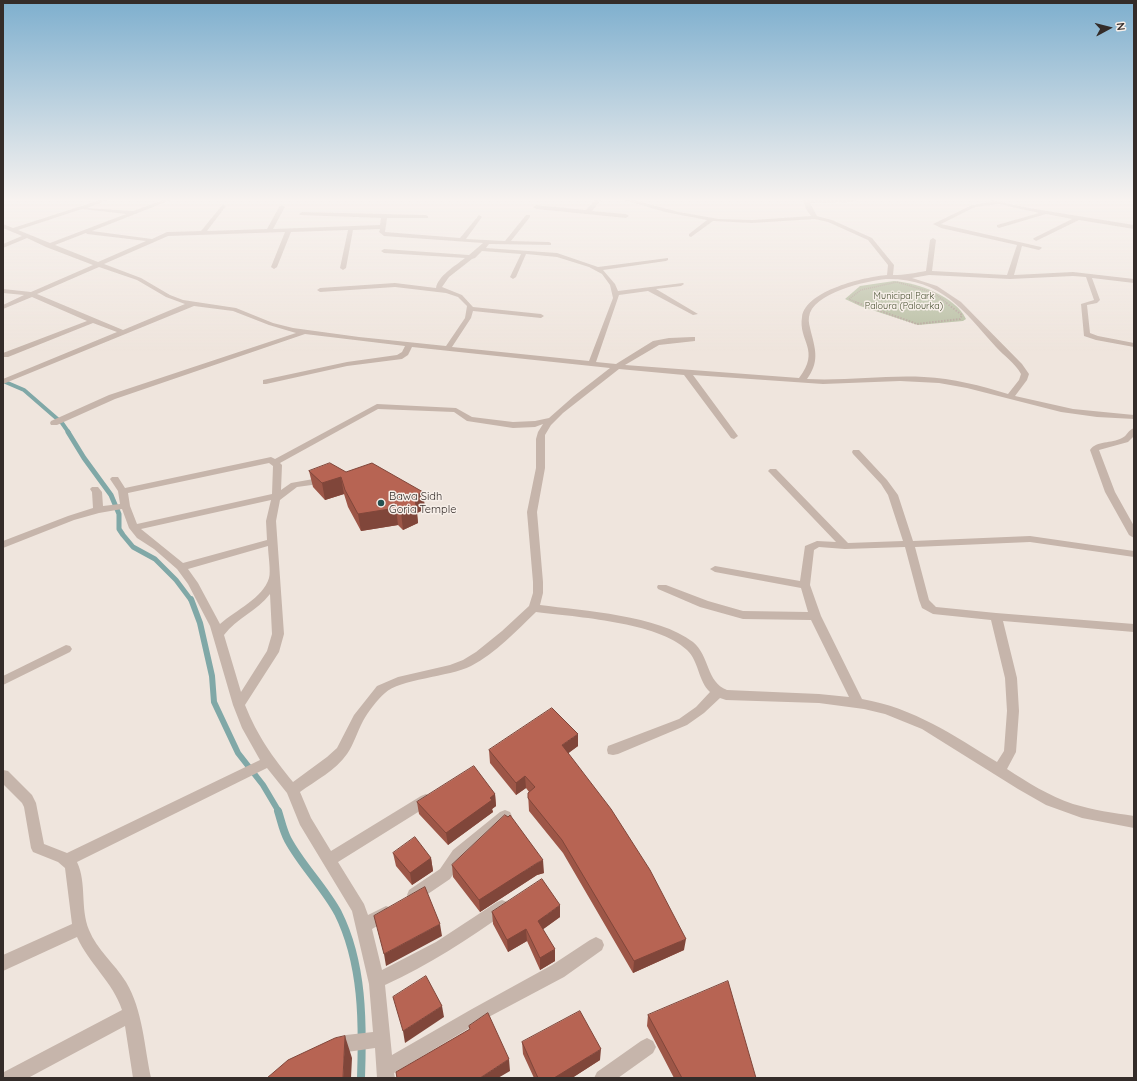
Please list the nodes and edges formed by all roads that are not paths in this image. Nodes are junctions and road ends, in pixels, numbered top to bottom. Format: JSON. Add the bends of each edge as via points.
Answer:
{"nodes":[{"id":1,"x":59,"y":250,"type":"edge"},
{"id":2,"x":128,"y":250,"type":"edge"},
{"id":3,"x":281,"y":250,"type":"edge"},
{"id":4,"x":347,"y":250,"type":"edge"},
{"id":5,"x":480,"y":250,"type":"edge"},
{"id":6,"x":497,"y":250,"type":"edge"},
{"id":7,"x":879,"y":250,"type":"edge"},
{"id":8,"x":931,"y":250,"type":"edge"},
{"id":9,"x":1018,"y":250,"type":"edge"},
{"id":10,"x":384,"y":251,"type":"dead end"},
{"id":11,"x":524,"y":253,"type":"junction"},
{"id":12,"x":473,"y":256,"type":"junction"},
{"id":13,"x":666,"y":259,"type":"dead end"},
{"id":14,"x":97,"y":265,"type":"junction"},
{"id":15,"x":274,"y":267,"type":"dead end"},
{"id":16,"x":343,"y":268,"type":"dead end"},
{"id":17,"x":598,"y":270,"type":"junction"},
{"id":18,"x":928,"y":273,"type":"junction"},
{"id":19,"x":1088,"y":275,"type":"junction"},
{"id":20,"x":513,"y":277,"type":"dead end"},
{"id":21,"x":1010,"y":277,"type":"junction"},
{"id":22,"x":905,"y":279,"type":"junction"},
{"id":23,"x":890,"y":280,"type":"junction"},
{"id":24,"x":1134,"y":281,"type":"edge"},
{"id":25,"x":680,"y":284,"type":"dead end"},
{"id":26,"x":650,"y":289,"type":"junction"},
{"id":27,"x":320,"y":290,"type":"dead end"},
{"id":28,"x":3,"y":291,"type":"edge"},
{"id":29,"x":448,"y":291,"type":"junction"},
{"id":30,"x":616,"y":293,"type":"junction"},
{"id":31,"x":31,"y":294,"type":"junction"},
{"id":32,"x":194,"y":304,"type":"junction"},
{"id":33,"x":3,"y":307,"type":"edge"},
{"id":34,"x":470,"y":310,"type":"junction"},
{"id":35,"x":695,"y":314,"type":"dead end"},
{"id":36,"x":541,"y":316,"type":"dead end"},
{"id":37,"x":93,"y":321,"type":"junction"},
{"id":38,"x":123,"y":332,"type":"junction"},
{"id":39,"x":304,"y":332,"type":"junction"},
{"id":40,"x":692,"y":339,"type":"dead end"},
{"id":41,"x":410,"y":344,"type":"junction"},
{"id":42,"x":1134,"y":345,"type":"edge"},
{"id":43,"x":448,"y":348,"type":"junction"},
{"id":44,"x":5,"y":355,"type":"dead end"},
{"id":45,"x":592,"y":364,"type":"junction"},
{"id":46,"x":618,"y":366,"type":"junction"},
{"id":47,"x":687,"y":373,"type":"junction"},
{"id":48,"x":5,"y":381,"type":"edge"},
{"id":49,"x":801,"y":381,"type":"junction"},
{"id":50,"x":266,"y":382,"type":"dead end"},
{"id":51,"x":1010,"y":397,"type":"junction"},
{"id":52,"x":1134,"y":417,"type":"edge"},
{"id":53,"x":551,"y":420,"type":"junction"},
{"id":54,"x":54,"y":423,"type":"dead end"},
{"id":55,"x":1134,"y":431,"type":"edge"},
{"id":56,"x":734,"y":436,"type":"dead end"},
{"id":57,"x":856,"y":452,"type":"dead end"},
{"id":58,"x":275,"y":462,"type":"junction"},
{"id":59,"x":773,"y":471,"type":"dead end"},
{"id":60,"x":115,"y":479,"type":"dead end"},
{"id":61,"x":319,"y":481,"type":"edge"},
{"id":62,"x":95,"y":489,"type":"dead end"},
{"id":63,"x":123,"y":491,"type":"junction"},
{"id":64,"x":276,"y":497,"type":"junction"},
{"id":65,"x":123,"y":506,"type":"junction"},
{"id":66,"x":101,"y":509,"type":"junction"},
{"id":67,"x":134,"y":528,"type":"junction"},
{"id":68,"x":1134,"y":535,"type":"edge"},
{"id":69,"x":272,"y":542,"type":"junction"},
{"id":70,"x":909,"y":544,"type":"junction"},
{"id":71,"x":3,"y":545,"type":"edge"},
{"id":72,"x":845,"y":546,"type":"junction"},
{"id":73,"x":1134,"y":554,"type":"edge"},
{"id":74,"x":181,"y":567,"type":"junction"},
{"id":75,"x":715,"y":569,"type":"dead end"},
{"id":76,"x":274,"y":577,"type":"junction"},
{"id":77,"x":805,"y":584,"type":"junction"},
{"id":78,"x":662,"y":586,"type":"dead end"},
{"id":79,"x":534,"y":608,"type":"junction"},
{"id":80,"x":815,"y":616,"type":"junction"},
{"id":81,"x":996,"y":617,"type":"junction"},
{"id":82,"x":1134,"y":628,"type":"edge"},
{"id":83,"x":218,"y":635,"type":"junction"},
{"id":84,"x":66,"y":649,"type":"dead end"},
{"id":85,"x":3,"y":681,"type":"edge"},
{"id":86,"x":718,"y":692,"type":"junction"},
{"id":87,"x":858,"y":702,"type":"junction"},
{"id":88,"x":239,"y":705,"type":"junction"},
{"id":89,"x":613,"y":750,"type":"dead end"},
{"id":90,"x":264,"y":764,"type":"junction"},
{"id":91,"x":999,"y":770,"type":"junction"},
{"id":92,"x":3,"y":775,"type":"edge"},
{"id":93,"x":292,"y":790,"type":"junction"},
{"id":94,"x":426,"y":800,"type":"edge"},
{"id":95,"x":505,"y":816,"type":"edge"},
{"id":96,"x":1134,"y":822,"type":"edge"},
{"id":97,"x":68,"y":859,"type":"junction"},
{"id":98,"x":328,"y":860,"type":"junction"},
{"id":99,"x":516,"y":898,"type":"edge"},
{"id":100,"x":363,"y":926,"type":"junction"},
{"id":101,"x":80,"y":928,"type":"junction"},
{"id":102,"x":596,"y":945,"type":"dead end"},
{"id":103,"x":3,"y":963,"type":"edge"},
{"id":104,"x":377,"y":980,"type":"junction"},
{"id":105,"x":132,"y":1014,"type":"junction"},
{"id":106,"x":376,"y":1040,"type":"junction"},
{"id":107,"x":647,"y":1047,"type":"dead end"},
{"id":108,"x":322,"y":1054,"type":"edge"},
{"id":109,"x":385,"y":1073,"type":"edge"},
{"id":110,"x":10,"y":1078,"type":"edge"},
{"id":111,"x":142,"y":1078,"type":"edge"},
{"id":112,"x":603,"y":1078,"type":"edge"}],
"edges":[{"from":1,"to":14,"type":"street"},
{"from":2,"to":14,"type":"street"},
{"from":3,"to":15,"type":"street"},
{"from":4,"to":16,"type":"street"},
{"from":5,"to":12,"type":"street"},
{"from":6,"to":11,"type":"street"},
{"from":7,"to":23,"type":"street","via":[[891,265]]},
{"from":8,"to":18,"type":"street"},
{"from":9,"to":21,"type":"street"},
{"from":10,"to":12,"type":"street"},
{"from":11,"to":17,"type":"street","via":[[557,254]]},
{"from":11,"to":20,"type":"street"},
{"from":12,"to":29,"type":"street","via":[[440,283],[440,289]]},
{"from":13,"to":17,"type":"street"},
{"from":14,"to":31,"type":"street"},
{"from":14,"to":32,"type":"street","via":[[146,282],[175,300]]},
{"from":17,"to":30,"type":"street","via":[[607,276]]},
{"from":18,"to":21,"type":"street"},
{"from":18,"to":22,"type":"street","via":[[912,275]]},
{"from":19,"to":21,"type":"street"},
{"from":19,"to":24,"type":"street"},
{"from":19,"to":42,"type":"street","via":[[1097,300],[1084,304],[1088,334],[1096,338]]},
{"from":22,"to":23,"type":"street"},
{"from":22,"to":51,"type":"street","via":[[938,289],[959,303],[1018,365],[1025,374]]},
{"from":23,"to":49,"type":"street","via":[[870,280],[839,289],[818,300],[807,312],[805,318],[813,351],[810,368]]},
{"from":25,"to":26,"type":"street"},
{"from":26,"to":30,"type":"street"},
{"from":26,"to":35,"type":"street"},
{"from":27,"to":29,"type":"street","via":[[395,285]]},
{"from":28,"to":31,"type":"street"},
{"from":29,"to":34,"type":"street","via":[[466,301]]},
{"from":30,"to":45,"type":"street"},
{"from":31,"to":33,"type":"street"},
{"from":31,"to":37,"type":"street"},
{"from":32,"to":38,"type":"street"},
{"from":32,"to":39,"type":"street","via":[[234,309],[271,324]]},
{"from":34,"to":36,"type":"street"},
{"from":34,"to":43,"type":"street","via":[[468,318]]},
{"from":37,"to":38,"type":"street"},
{"from":37,"to":44,"type":"street"},
{"from":38,"to":48,"type":"street"},
{"from":39,"to":41,"type":"street"},
{"from":39,"to":54,"type":"street","via":[[112,397]]},
{"from":40,"to":46,"type":"street","via":[[655,343]]},
{"from":41,"to":43,"type":"street"},
{"from":41,"to":50,"type":"street","via":[[399,357],[347,364]]},
{"from":43,"to":45,"type":"street"},
{"from":45,"to":46,"type":"street"},
{"from":46,"to":47,"type":"street"},
{"from":46,"to":53,"type":"street"},
{"from":47,"to":49,"type":"street"},
{"from":47,"to":56,"type":"street"},
{"from":49,"to":51,"type":"street","via":[[924,379],[960,384]]},
{"from":51,"to":52,"type":"street","via":[[1071,411]]},
{"from":53,"to":58,"type":"street","via":[[526,426],[470,419],[456,410],[377,406]]},
{"from":53,"to":79,"type":"street","via":[[541,433],[540,472],[532,511],[538,575],[538,593]]},
{"from":55,"to":68,"type":"street","via":[[1125,440],[1094,450],[1110,492]]},
{"from":57,"to":70,"type":"street","via":[[893,495]]},
{"from":58,"to":63,"type":"street","via":[[266,460]]},
{"from":58,"to":64,"type":"street","via":[[278,465]]},
{"from":59,"to":72,"type":"street"},
{"from":60,"to":63,"type":"street"},
{"from":61,"to":64,"type":"street","via":[[294,485]]},
{"from":62,"to":66,"type":"street"},
{"from":63,"to":65,"type":"street"},
{"from":64,"to":67,"type":"street"},
{"from":64,"to":69,"type":"street","via":[[271,521]]},
{"from":65,"to":66,"type":"street"},
{"from":65,"to":67,"type":"street"},
{"from":66,"to":71,"type":"street","via":[[57,523]]},
{"from":67,"to":74,"type":"street"},
{"from":69,"to":74,"type":"street"},
{"from":69,"to":76,"type":"street"},
{"from":70,"to":72,"type":"street"},
{"from":70,"to":73,"type":"street","via":[[1030,539]]},
{"from":70,"to":81,"type":"street","via":[[926,606],[933,610]]},
{"from":72,"to":77,"type":"street","via":[[817,544],[809,548]]},
{"from":74,"to":83,"type":"street","via":[[193,582],[216,626]]},
{"from":75,"to":77,"type":"street"},
{"from":76,"to":83,"type":"street","via":[[263,599],[230,620]]},
{"from":76,"to":88,"type":"street","via":[[278,634],[273,652]]},
{"from":77,"to":80,"type":"street"},
{"from":78,"to":80,"type":"street","via":[[704,604],[743,615]]},
{"from":79,"to":86,"type":"street","via":[[639,624],[678,637],[690,645],[699,658],[711,686]]},
{"from":79,"to":93,"type":"street","via":[[490,648],[467,663],[388,684],[381,689],[365,709],[342,751]]},
{"from":80,"to":87,"type":"street"},
{"from":81,"to":82,"type":"street"},
{"from":81,"to":91,"type":"street","via":[[1011,678],[1012,711],[1010,752]]},
{"from":83,"to":88,"type":"street"},
{"from":84,"to":85,"type":"street"},
{"from":86,"to":87,"type":"street","via":[[726,695],[805,697]]},
{"from":86,"to":89,"type":"street","via":[[683,722]]},
{"from":87,"to":91,"type":"street","via":[[890,710],[924,724]]},
{"from":88,"to":90,"type":"street"},
{"from":90,"to":93,"type":"street"},
{"from":90,"to":97,"type":"street"},
{"from":91,"to":96,"type":"street","via":[[1067,807]]},
{"from":92,"to":97,"type":"street","via":[[27,799],[31,807],[38,848],[45,853]]},
{"from":93,"to":98,"type":"street","via":[[305,821]]},
{"from":94,"to":98,"type":"street"},
{"from":95,"to":100,"type":"street","via":[[458,855],[444,874],[401,904]]},
{"from":97,"to":101,"type":"street","via":[[75,877],[76,909]]},
{"from":98,"to":100,"type":"street","via":[[353,897]]},
{"from":99,"to":104,"type":"street","via":[[442,947]]},
{"from":100,"to":104,"type":"street"},
{"from":101,"to":103,"type":"street"},
{"from":101,"to":105,"type":"street","via":[[119,986]]},
{"from":102,"to":109,"type":"street","via":[[540,982],[491,1007]]},
{"from":104,"to":106,"type":"street"},
{"from":105,"to":110,"type":"street"},
{"from":105,"to":111,"type":"street"},
{"from":106,"to":108,"type":"street","via":[[346,1044]]},
{"from":106,"to":109,"type":"street"},
{"from":107,"to":112,"type":"street"}]}
